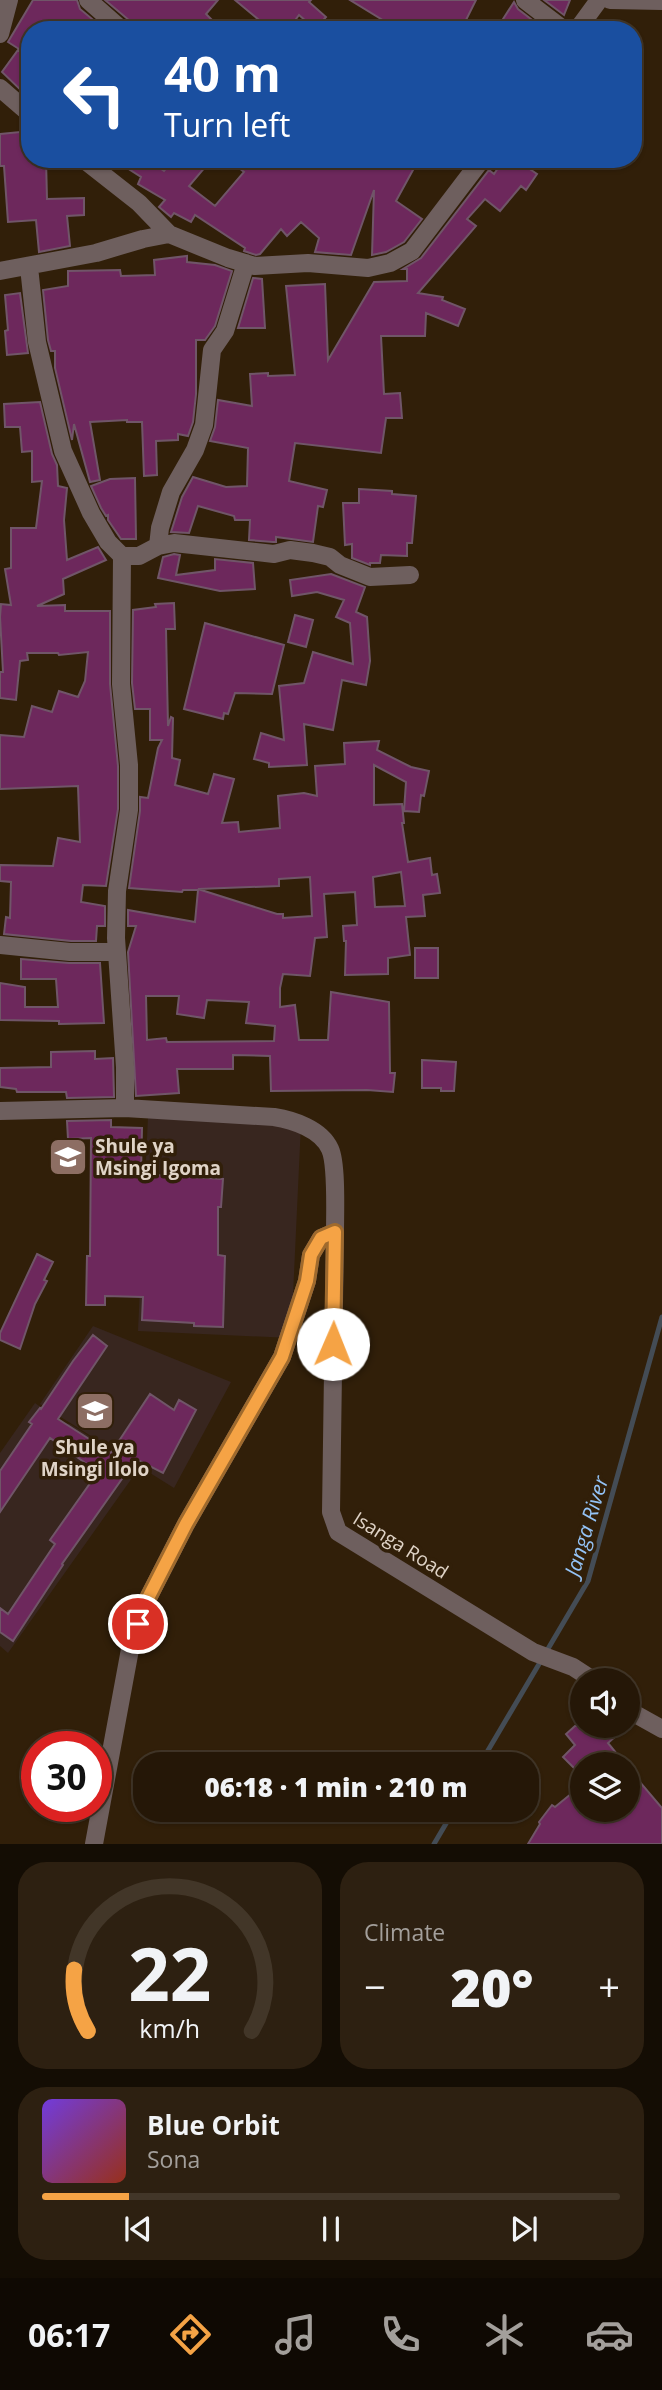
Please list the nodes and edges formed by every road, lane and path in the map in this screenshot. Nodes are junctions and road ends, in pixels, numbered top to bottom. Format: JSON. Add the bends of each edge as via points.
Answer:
{"nodes":[{"id":1,"x":9,"y":0,"type":"edge"},
{"id":2,"x":88,"y":0,"type":"edge"},
{"id":3,"x":525,"y":0,"type":"edge"},
{"id":4,"x":599,"y":0,"type":"edge"},
{"id":5,"x":610,"y":0,"type":"edge"},
{"id":6,"x":662,"y":1,"type":"edge"},
{"id":7,"x":112,"y":21,"type":"edge"},
{"id":8,"x":553,"y":21,"type":"edge"},
{"id":9,"x":584,"y":21,"type":"edge"},
{"id":10,"x":0,"y":34,"type":"edge"},
{"id":11,"x":0,"y":88,"type":"edge"},
{"id":12,"x":21,"y":106,"type":"edge"},
{"id":13,"x":94,"y":168,"type":"edge"},
{"id":14,"x":475,"y":168,"type":"edge"},
{"id":15,"x":169,"y":234,"type":"junction"},
{"id":16,"x":246,"y":263,"type":"junction"},
{"id":17,"x":29,"y":267,"type":"junction"},
{"id":18,"x":0,"y":271,"type":"edge"},
{"id":19,"x":159,"y":546,"type":"junction"},
{"id":20,"x":122,"y":556,"type":"junction"},
{"id":21,"x":410,"y":575,"type":"dead end"},
{"id":22,"x":0,"y":945,"type":"edge"},
{"id":23,"x":117,"y":952,"type":"junction"},
{"id":24,"x":125,"y":1108,"type":"junction"},
{"id":25,"x":0,"y":1111,"type":"edge"},
{"id":26,"x":335,"y":1232,"type":"junction"},
{"id":27,"x":575,"y":1668,"type":"edge"},
{"id":28,"x":640,"y":1717,"type":"edge"},
{"id":29,"x":662,"y":1729,"type":"edge"},
{"id":30,"x":94,"y":1844,"type":"edge"}],
"edges":[{"from":1,"to":10,"type":"street"},
{"from":2,"to":7,"type":"street"},
{"from":3,"to":8,"type":"street"},
{"from":4,"to":9,"type":"street"},
{"from":5,"to":6,"type":"street"},
{"from":11,"to":12,"type":"street"},
{"from":13,"to":15,"type":"street"},
{"from":14,"to":16,"type":"street","via":[[412,251],[390,263],[368,268]]},
{"from":15,"to":16,"type":"street"},
{"from":15,"to":17,"type":"street"},
{"from":16,"to":19,"type":"street","via":[[225,331],[212,350],[204,425],[171,492]]},
{"from":17,"to":18,"type":"street"},
{"from":17,"to":20,"type":"street","via":[[37,342],[62,451],[91,513]]},
{"from":19,"to":20,"type":"street","via":[[139,556]]},
{"from":19,"to":21,"type":"street","via":[[193,544],[274,554],[290,550],[330,556],[370,577]]},
{"from":20,"to":23,"type":"street","via":[[121,684],[129,810],[117,891]]},
{"from":22,"to":23,"type":"street"},
{"from":23,"to":24,"type":"street"},
{"from":24,"to":25,"type":"street","name":"Isanga Road"},
{"from":24,"to":26,"type":"street","name":"Isanga Road","via":[[294,1120],[324,1140],[332,1154]]},
{"from":26,"to":27,"type":"street","name":"Isanga Road","via":[[331,1513],[338,1532],[533,1652]]},
{"from":26,"to":30,"type":"street","via":[[321,1238],[311,1255],[282,1357],[145,1604],[131,1644]]},
{"from":28,"to":29,"type":"street"}]}
